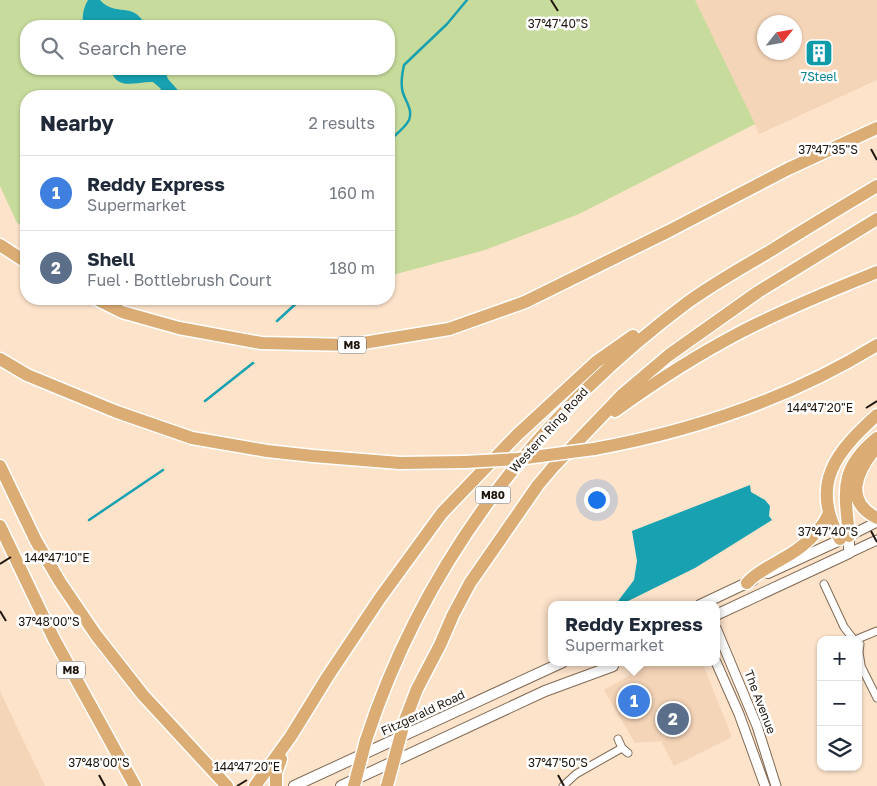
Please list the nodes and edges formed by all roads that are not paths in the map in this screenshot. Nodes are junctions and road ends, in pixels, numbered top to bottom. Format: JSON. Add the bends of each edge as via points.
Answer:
{"nodes":[{"id":1,"x":877,"y":128,"type":"edge"},
{"id":2,"x":877,"y":186,"type":"edge"},
{"id":3,"x":877,"y":219,"type":"edge"},
{"id":4,"x":0,"y":245,"type":"edge"},
{"id":5,"x":20,"y":258,"type":"edge"},
{"id":6,"x":877,"y":272,"type":"edge"},
{"id":7,"x":690,"y":301,"type":"junction"},
{"id":8,"x":108,"y":305,"type":"edge"},
{"id":9,"x":877,"y":345,"type":"edge"},
{"id":10,"x":0,"y":359,"type":"edge"},
{"id":11,"x":877,"y":415,"type":"edge"},
{"id":12,"x":877,"y":438,"type":"edge"},
{"id":13,"x":581,"y":440,"type":"junction"},
{"id":14,"x":877,"y":447,"type":"edge"},
{"id":15,"x":0,"y":466,"type":"edge"},
{"id":16,"x":828,"y":513,"type":"junction"},
{"id":17,"x":877,"y":518,"type":"edge"},
{"id":18,"x":877,"y":522,"type":"edge"},
{"id":19,"x":0,"y":526,"type":"edge"},
{"id":20,"x":844,"y":538,"type":"junction"},
{"id":21,"x":877,"y":540,"type":"edge"},
{"id":22,"x":849,"y":553,"type":"junction"},
{"id":23,"x":747,"y":583,"type":"junction"},
{"id":24,"x":824,"y":584,"type":"dead end"},
{"id":25,"x":709,"y":601,"type":"edge"},
{"id":26,"x":720,"y":613,"type":"edge"},
{"id":27,"x":877,"y":631,"type":"edge"},
{"id":28,"x":852,"y":636,"type":"edge"},
{"id":29,"x":720,"y":638,"type":"edge"},
{"id":30,"x":862,"y":639,"type":"edge"},
{"id":31,"x":554,"y":666,"type":"edge"},
{"id":32,"x":611,"y":666,"type":"edge"},
{"id":33,"x":612,"y":666,"type":"edge"},
{"id":34,"x":718,"y":666,"type":"edge"},
{"id":35,"x":862,"y":667,"type":"edge"},
{"id":36,"x":877,"y":698,"type":"edge"},
{"id":37,"x":291,"y":736,"type":"junction"},
{"id":38,"x":618,"y":739,"type":"dead end"},
{"id":39,"x":622,"y":748,"type":"junction"},
{"id":40,"x":628,"y":753,"type":"dead end"},
{"id":41,"x":225,"y":784,"type":"edge"},
{"id":42,"x":135,"y":786,"type":"edge"},
{"id":43,"x":255,"y":786,"type":"edge"},
{"id":44,"x":276,"y":786,"type":"edge"},
{"id":45,"x":294,"y":786,"type":"edge"},
{"id":46,"x":341,"y":786,"type":"edge"},
{"id":47,"x":355,"y":786,"type":"edge"},
{"id":48,"x":387,"y":786,"type":"edge"},
{"id":49,"x":563,"y":786,"type":"edge"},
{"id":50,"x":765,"y":786,"type":"edge"},
{"id":51,"x":776,"y":786,"type":"edge"}],
"edges":[{"from":1,"to":8,"type":"highway","number":"M8","via":[[788,169],[525,302],[449,329],[351,345],[261,343],[179,328]]},
{"from":2,"to":7,"type":"highway","name":"Western Ring Road","number":"M80"},
{"from":3,"to":13,"type":"highway","number":"M80","via":[[758,292],[669,355],[624,394]]},
{"from":4,"to":5,"type":"highway"},
{"from":6,"to":13,"type":"highway","via":[[776,315],[707,351],[616,410]]},
{"from":7,"to":37,"type":"highway","via":[[596,362],[517,435],[442,513],[380,598]]},
{"from":7,"to":47,"type":"highway","name":"Western Ring Road","number":"M80","bridge":true,"via":[[583,391],[501,484],[440,573],[401,649],[376,708]]},
{"from":9,"to":10,"type":"highway","bridge":true,"via":[[818,377],[730,414],[687,428],[594,449],[465,462],[400,463],[313,456],[192,438],[116,412],[27,375]]},
{"from":11,"to":16,"type":"highway","via":[[853,437],[834,464],[827,493]]},
{"from":12,"to":20,"type":"highway","via":[[858,456],[848,475],[844,495]]},
{"from":13,"to":48,"type":"highway","number":"M80","bridge":true,"via":[[538,485],[452,614],[404,722]]},
{"from":14,"to":17,"type":"highway","via":[[858,474],[856,491],[862,505]]},
{"from":15,"to":41,"type":"highway","via":[[60,582],[123,672]]},
{"from":16,"to":20,"type":"highway"},
{"from":16,"to":23,"type":"highway","via":[[824,524],[805,543],[756,573]]},
{"from":18,"to":20,"type":"street"},
{"from":19,"to":42,"type":"highway","number":"M8","via":[[54,639]]},
{"from":20,"to":22,"type":"main road"},
{"from":20,"to":23,"type":"main road"},
{"from":21,"to":22,"type":"street"},
{"from":22,"to":26,"type":"main road"},
{"from":23,"to":25,"type":"main road"},
{"from":24,"to":28,"type":"street","via":[[844,627]]},
{"from":27,"to":30,"type":"street"},
{"from":29,"to":51,"type":"street","name":"The Avenue","via":[[757,726]]},
{"from":31,"to":45,"type":"main road","name":"Fitzgerald Road"},
{"from":32,"to":46,"type":"main road","via":[[545,691]]},
{"from":33,"to":47,"type":"main road"},
{"from":34,"to":50,"type":"street","name":"The Avenue"},
{"from":35,"to":36,"type":"street"},
{"from":37,"to":43,"type":"highway"},
{"from":37,"to":44,"type":"highway","via":[[278,765]]},
{"from":38,"to":39,"type":"street"},
{"from":39,"to":40,"type":"street"},
{"from":39,"to":49,"type":"street","via":[[576,774]]}]}
